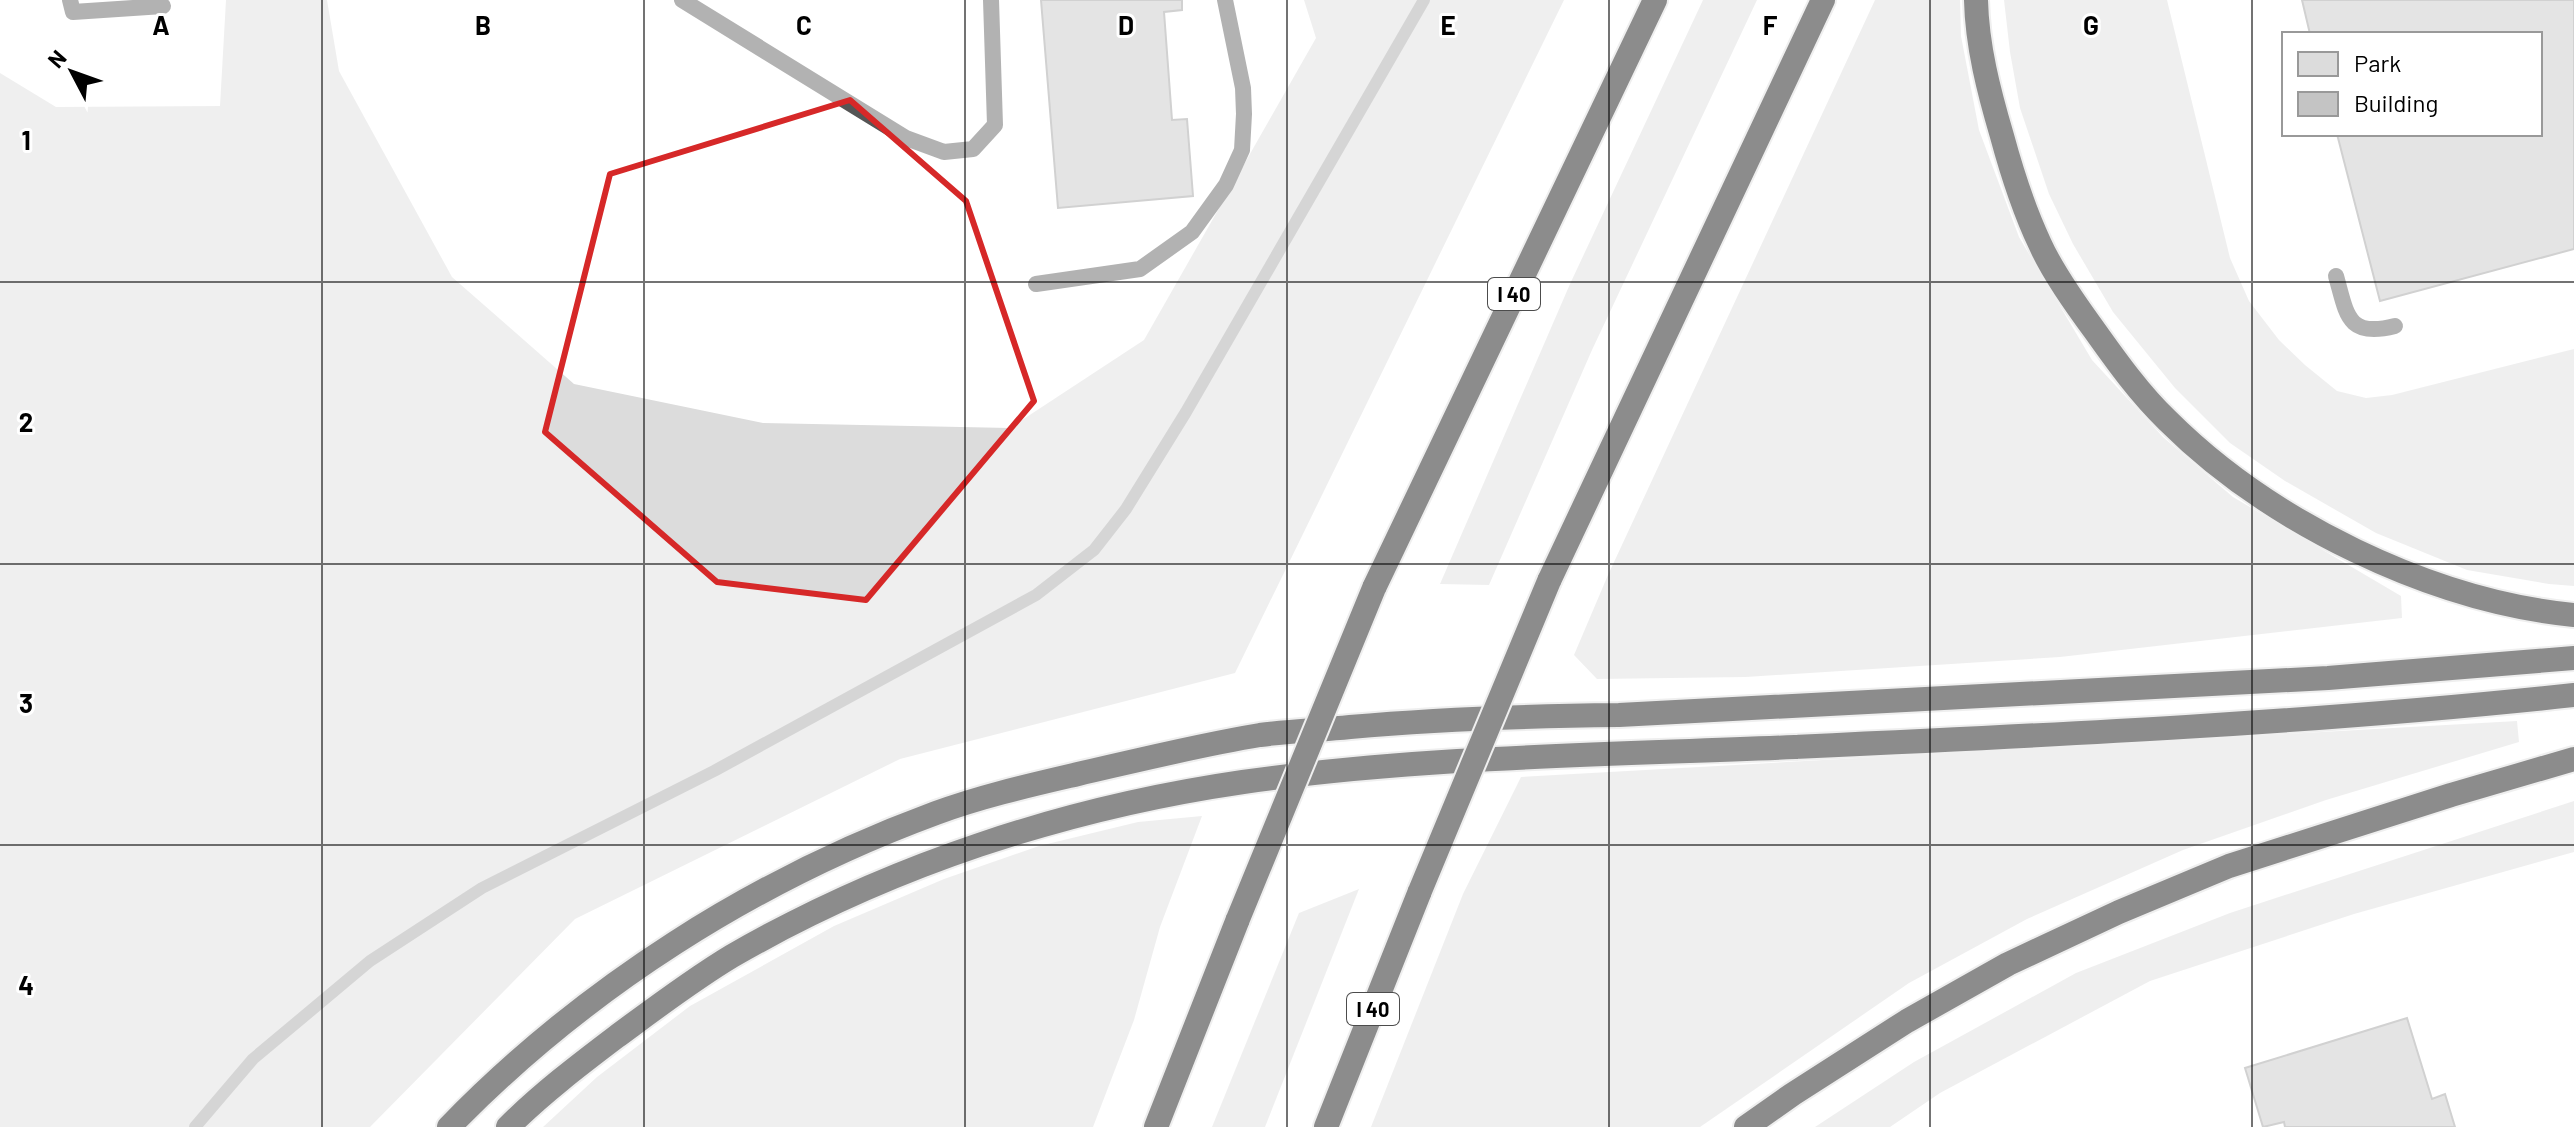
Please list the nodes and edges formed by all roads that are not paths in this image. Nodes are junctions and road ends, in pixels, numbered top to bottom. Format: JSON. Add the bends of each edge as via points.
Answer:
{"nodes":[{"id":1,"x":70,"y":0,"type":"edge"},
{"id":2,"x":682,"y":0,"type":"edge"},
{"id":3,"x":991,"y":0,"type":"edge"},
{"id":4,"x":1225,"y":0,"type":"edge"},
{"id":5,"x":1655,"y":0,"type":"edge"},
{"id":6,"x":1823,"y":0,"type":"edge"},
{"id":7,"x":1976,"y":0,"type":"edge"},
{"id":8,"x":163,"y":6,"type":"dead end"},
{"id":9,"x":2336,"y":276,"type":"dead end"},
{"id":10,"x":1036,"y":284,"type":"dead end"},
{"id":11,"x":2395,"y":326,"type":"dead end"},
{"id":12,"x":2574,"y":615,"type":"edge"},
{"id":13,"x":2574,"y":658,"type":"edge"},
{"id":14,"x":2574,"y":695,"type":"edge"},
{"id":15,"x":2574,"y":759,"type":"edge"},
{"id":16,"x":1155,"y":1124,"type":"edge"},
{"id":17,"x":449,"y":1127,"type":"edge"},
{"id":18,"x":508,"y":1127,"type":"edge"},
{"id":19,"x":1326,"y":1127,"type":"edge"},
{"id":20,"x":1746,"y":1127,"type":"edge"}],
"edges":[{"from":1,"to":8,"type":"lane","via":[[73,12]]},
{"from":2,"to":3,"type":"lane","via":[[906,138],[944,152],[973,149],[995,125]]},
{"from":4,"to":10,"type":"lane","via":[[1244,114],[1242,150],[1226,185],[1192,232],[1140,269]]},
{"from":5,"to":16,"type":"highway","number":"I 40","bridge":true,"via":[[1374,588]]},
{"from":6,"to":19,"type":"highway","number":"I 40","bridge":true,"via":[[1549,581]]},
{"from":7,"to":12,"type":"highway","via":[[1989,91],[2041,247],[2121,367],[2167,420],[2281,510],[2351,549],[2472,595]]},
{"from":9,"to":11,"type":"lane","via":[[2347,316],[2360,328]]},
{"from":13,"to":17,"type":"highway","via":[[2328,678],[1402,722],[1262,735],[1154,756],[939,812],[760,892],[606,990]]},
{"from":14,"to":18,"type":"highway","via":[[2423,712],[1412,764],[1244,782],[1155,798],[983,843],[807,916],[728,958],[654,1009],[584,1060]]},
{"from":15,"to":20,"type":"highway","via":[[2229,866],[2119,912],[2008,964],[1907,1021]]}]}
